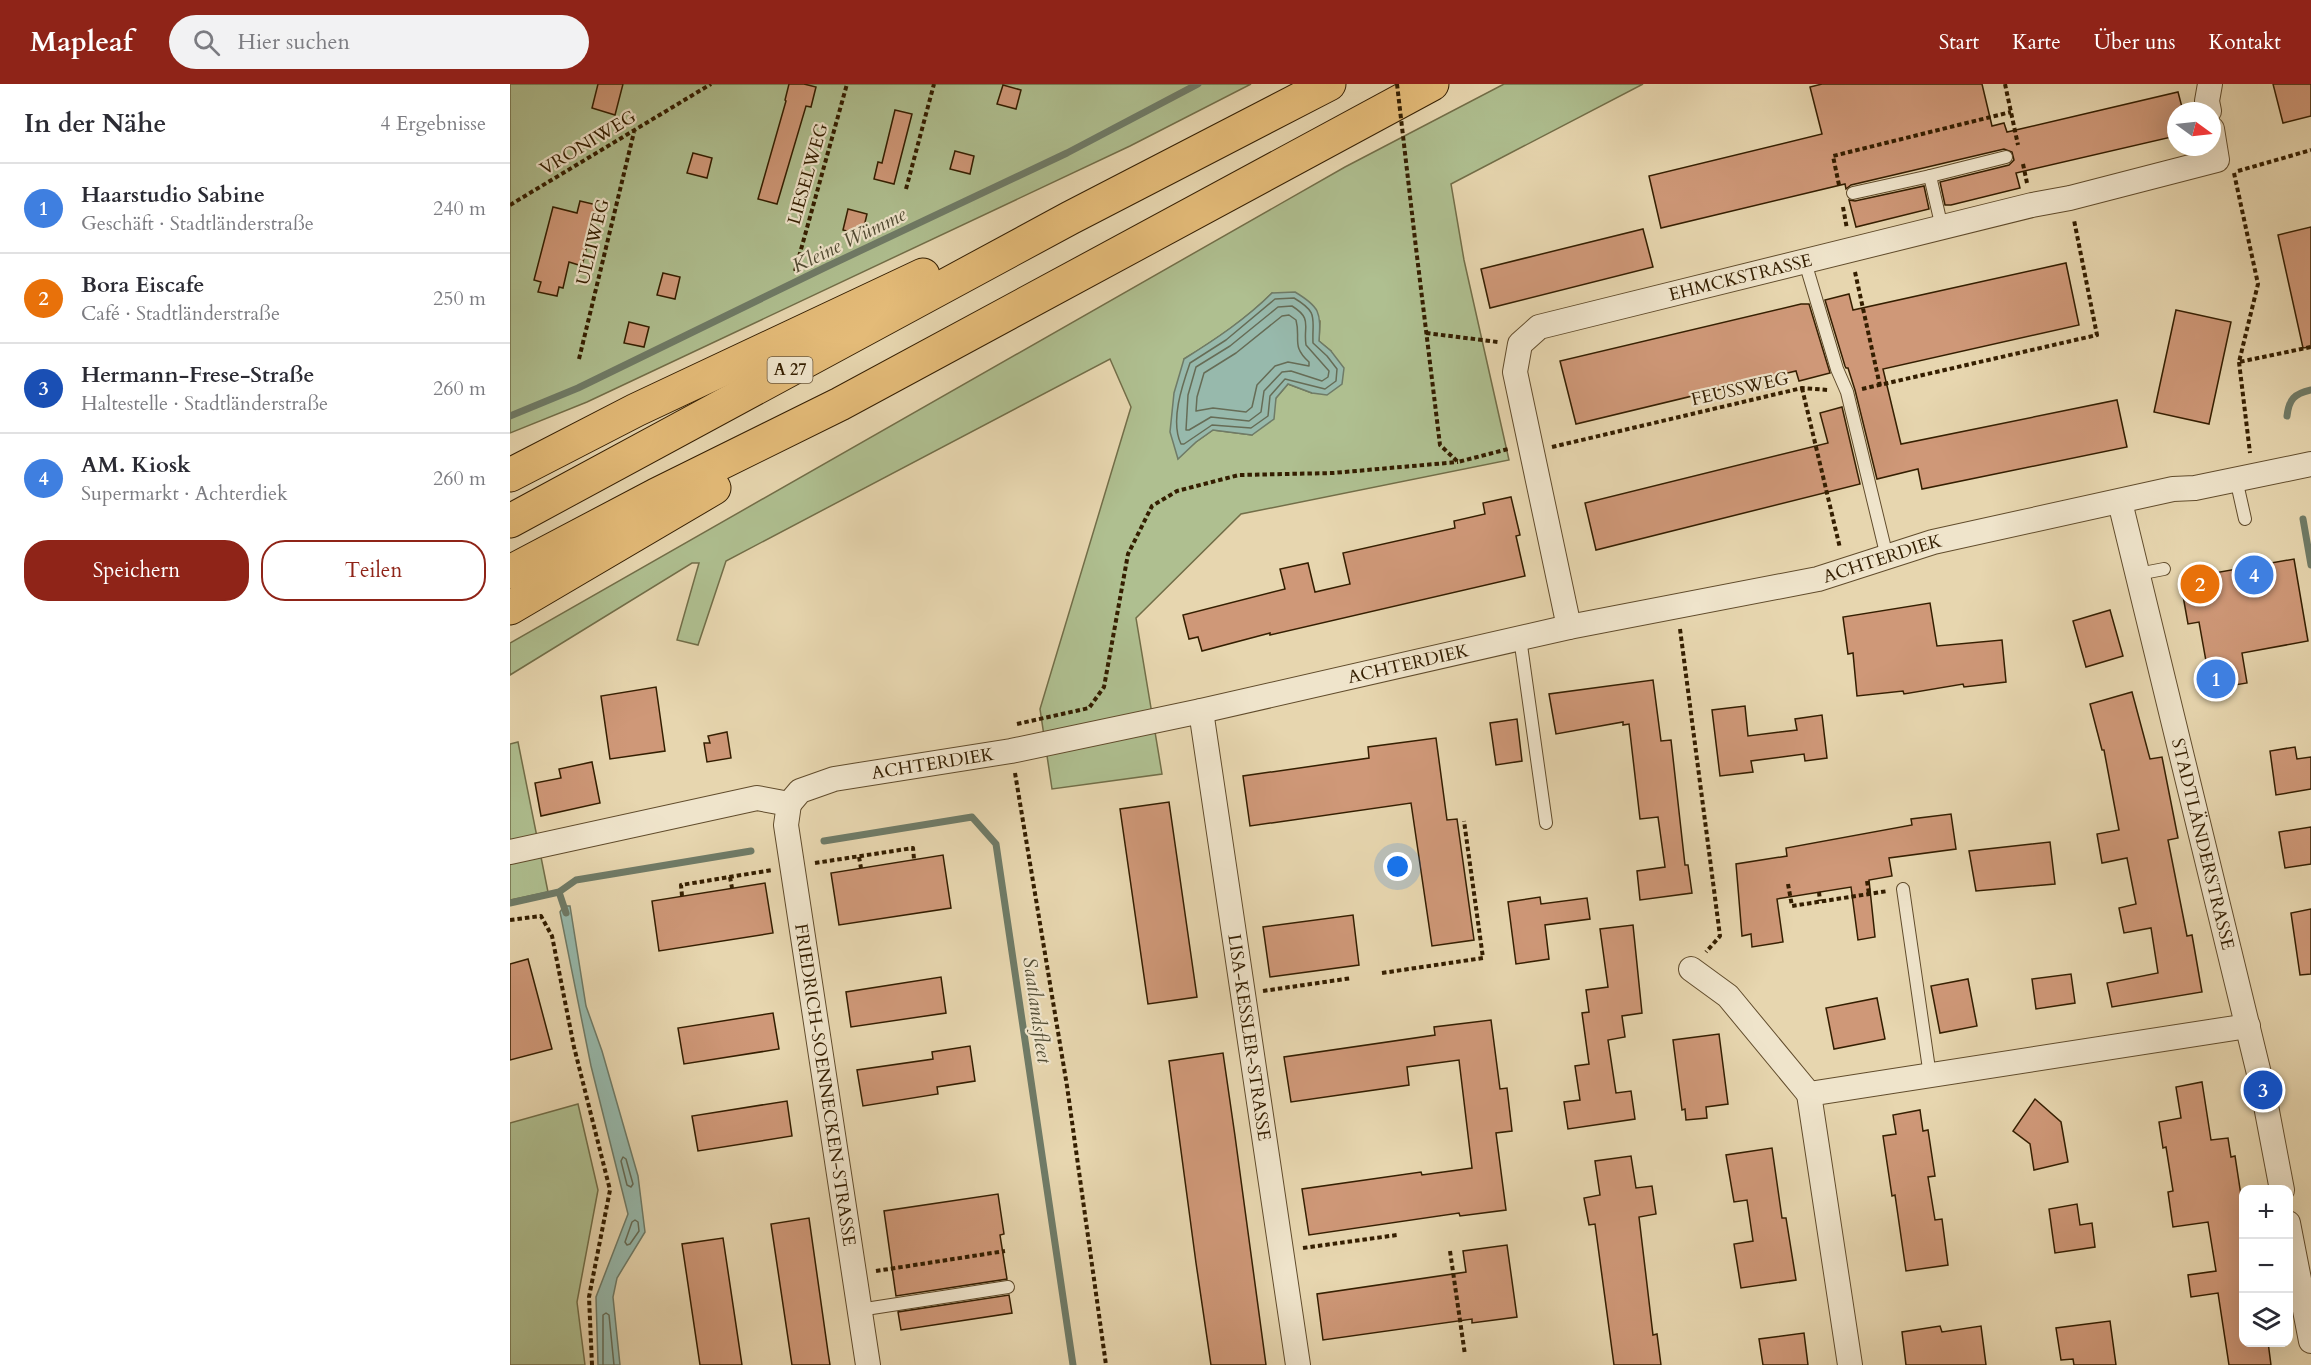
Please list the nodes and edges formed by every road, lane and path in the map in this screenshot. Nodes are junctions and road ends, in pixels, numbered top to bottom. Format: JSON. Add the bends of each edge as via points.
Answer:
{"nodes":[{"id":1,"x":711,"y":84,"type":"edge"},
{"id":2,"x":847,"y":84,"type":"edge"},
{"id":3,"x":934,"y":84,"type":"edge"},
{"id":4,"x":1329,"y":84,"type":"edge"},
{"id":5,"x":1397,"y":84,"type":"edge"},
{"id":6,"x":1432,"y":84,"type":"edge"},
{"id":7,"x":2210,"y":84,"type":"edge"},
{"id":8,"x":2207,"y":102,"type":"edge"},
{"id":9,"x":2011,"y":112,"type":"dead end"},
{"id":10,"x":634,"y":132,"type":"junction"},
{"id":11,"x":2311,"y":150,"type":"edge"},
{"id":12,"x":2216,"y":156,"type":"edge"},
{"id":13,"x":2006,"y":157,"type":"dead end"},
{"id":14,"x":1930,"y":176,"type":"junction"},
{"id":15,"x":906,"y":189,"type":"dead end"},
{"id":16,"x":1840,"y":192,"type":"dead end"},
{"id":17,"x":1853,"y":193,"type":"dead end"},
{"id":18,"x":2070,"y":198,"type":"junction"},
{"id":19,"x":1842,"y":200,"type":"dead end"},
{"id":20,"x":510,"y":205,"type":"edge"},
{"id":21,"x":1070,"y":218,"type":"junction"},
{"id":22,"x":1942,"y":228,"type":"junction"},
{"id":23,"x":1851,"y":250,"type":"junction"},
{"id":24,"x":1805,"y":262,"type":"junction"},
{"id":25,"x":795,"y":271,"type":"dead end"},
{"id":26,"x":1426,"y":333,"type":"junction"},
{"id":27,"x":1489,"y":340,"type":"dead end"},
{"id":28,"x":2311,"y":347,"type":"edge"},
{"id":29,"x":579,"y":358,"type":"dead end"},
{"id":30,"x":2239,"y":362,"type":"junction"},
{"id":31,"x":1880,"y":386,"type":"junction"},
{"id":32,"x":1802,"y":388,"type":"junction"},
{"id":33,"x":1847,"y":392,"type":"junction"},
{"id":34,"x":840,"y":404,"type":"junction"},
{"id":35,"x":636,"y":410,"type":"junction"},
{"id":36,"x":1530,"y":448,"type":"junction"},
{"id":37,"x":510,"y":456,"type":"edge"},
{"id":38,"x":1458,"y":462,"type":"junction"},
{"id":39,"x":2311,"y":464,"type":"edge"},
{"id":40,"x":510,"y":475,"type":"edge"},
{"id":41,"x":2244,"y":477,"type":"junction"},
{"id":42,"x":2120,"y":502,"type":"junction"},
{"id":43,"x":2245,"y":519,"type":"dead end"},
{"id":44,"x":510,"y":521,"type":"edge"},
{"id":45,"x":1887,"y":557,"type":"junction"},
{"id":46,"x":2164,"y":569,"type":"dead end"},
{"id":47,"x":1845,"y":570,"type":"junction"},
{"id":48,"x":510,"y":572,"type":"edge"},
{"id":49,"x":2138,"y":574,"type":"junction"},
{"id":50,"x":1677,"y":607,"type":"junction"},
{"id":51,"x":510,"y":608,"type":"edge"},
{"id":52,"x":1569,"y":627,"type":"junction"},
{"id":53,"x":1520,"y":638,"type":"junction"},
{"id":54,"x":1201,"y":711,"type":"junction"},
{"id":55,"x":1011,"y":751,"type":"junction"},
{"id":56,"x":789,"y":804,"type":"junction"},
{"id":57,"x":1464,"y":821,"type":"dead end"},
{"id":58,"x":1546,"y":823,"type":"dead end"},
{"id":59,"x":510,"y":852,"type":"edge"},
{"id":60,"x":859,"y":856,"type":"dead end"},
{"id":61,"x":861,"y":868,"type":"dead end"},
{"id":62,"x":730,"y":877,"type":"dead end"},
{"id":63,"x":1867,"y":880,"type":"dead end"},
{"id":64,"x":1788,"y":884,"type":"dead end"},
{"id":65,"x":732,"y":888,"type":"dead end"},
{"id":66,"x":1903,"y":889,"type":"joint"},
{"id":67,"x":1819,"y":892,"type":"dead end"},
{"id":68,"x":1869,"y":894,"type":"junction"},
{"id":69,"x":1820,"y":901,"type":"junction"},
{"id":70,"x":510,"y":920,"type":"edge"},
{"id":71,"x":1691,"y":969,"type":"joint"},
{"id":72,"x":1382,"y":973,"type":"dead end"},
{"id":73,"x":1352,"y":978,"type":"dead end"},
{"id":74,"x":1244,"y":994,"type":"junction"},
{"id":75,"x":2248,"y":1026,"type":"junction"},
{"id":76,"x":1930,"y":1076,"type":"junction"},
{"id":77,"x":1809,"y":1094,"type":"junction"},
{"id":78,"x":2281,"y":1185,"type":"edge"},
{"id":79,"x":1397,"y":1235,"type":"dead end"},
{"id":80,"x":2292,"y":1239,"type":"edge"},
{"id":81,"x":1005,"y":1251,"type":"dead end"},
{"id":82,"x":1281,"y":1251,"type":"junction"},
{"id":83,"x":1450,"y":1251,"type":"dead end"},
{"id":84,"x":854,"y":1275,"type":"junction"},
{"id":85,"x":1008,"y":1287,"type":"dead end"},
{"id":86,"x":860,"y":1310,"type":"junction"},
{"id":87,"x":2311,"y":1341,"type":"edge"},
{"id":88,"x":1465,"y":1355,"type":"dead end"},
{"id":89,"x":592,"y":1365,"type":"edge"},
{"id":90,"x":868,"y":1365,"type":"edge"},
{"id":91,"x":1106,"y":1365,"type":"edge"},
{"id":92,"x":1298,"y":1365,"type":"edge"},
{"id":93,"x":1850,"y":1365,"type":"edge"}],
"edges":[{"from":1,"to":10,"type":"path","name":"VRONIWEG"},
{"from":2,"to":25,"type":"path","name":"LIESELWEG"},
{"from":3,"to":15,"type":"path"},
{"from":4,"to":21,"type":"highway","number":"A 27"},
{"from":5,"to":26,"type":"path","bridge":true},
{"from":6,"to":34,"type":"highway"},
{"from":7,"to":8,"type":"street"},
{"from":9,"to":16,"type":"path","via":[[1833,156]]},
{"from":10,"to":20,"type":"path","name":"VRONIWEG"},
{"from":10,"to":29,"type":"path","name":"ULLIWEG"},
{"from":11,"to":30,"type":"path","via":[[2234,172],[2258,284]]},
{"from":12,"to":18,"type":"street","name":"EHMCKSTRASSE","via":[[2217,160]]},
{"from":13,"to":14,"type":"lane"},
{"from":14,"to":17,"type":"lane"},
{"from":14,"to":22,"type":"lane"},
{"from":18,"to":22,"type":"street","name":"EHMCKSTRASSE"},
{"from":18,"to":31,"type":"path","name":"FEUSSWEG","via":[[2097,335]]},
{"from":19,"to":23,"type":"path"},
{"from":21,"to":35,"type":"highway","via":[[925,274]]},
{"from":21,"to":44,"type":"highway","number":"A 27"},
{"from":22,"to":23,"type":"street","name":"EHMCKSTRASSE"},
{"from":23,"to":24,"type":"street","name":"EHMCKSTRASSE"},
{"from":23,"to":31,"type":"path"},
{"from":24,"to":33,"type":"lane"},
{"from":24,"to":36,"type":"street","name":"EHMCKSTRASSE","via":[[1539,327],[1520,344],[1515,372]]},
{"from":26,"to":27,"type":"path"},
{"from":26,"to":38,"type":"path","via":[[1440,445]]},
{"from":28,"to":30,"type":"path"},
{"from":30,"to":41,"type":"path"},
{"from":31,"to":33,"type":"path","name":"FEUSSWEG"},
{"from":32,"to":33,"type":"path","name":"FEUSSWEG"},
{"from":32,"to":36,"type":"path","name":"FEUSSWEG"},
{"from":32,"to":47,"type":"path"},
{"from":33,"to":45,"type":"lane"},
{"from":34,"to":48,"type":"highway"},
{"from":34,"to":51,"type":"highway","via":[[743,471]]},
{"from":35,"to":37,"type":"highway"},
{"from":35,"to":40,"type":"highway"},
{"from":36,"to":38,"type":"path","name":"FEUSSWEG"},
{"from":36,"to":52,"type":"street","name":"EHMCKSTRASSE"},
{"from":38,"to":55,"type":"path","name":"FEUSSWEG","via":[[1333,473],[1239,475],[1177,491],[1152,506],[1128,554],[1104,687],[1089,708],[1022,722],[1007,729]]},
{"from":39,"to":41,"type":"street","name":"ACHTERDIEK"},
{"from":41,"to":42,"type":"street","name":"ACHTERDIEK"},
{"from":41,"to":43,"type":"lane"},
{"from":42,"to":45,"type":"street","name":"ACHTERDIEK","via":[[1933,543]]},
{"from":42,"to":49,"type":"street","name":"STADTLÄNDERSTRASSE"},
{"from":45,"to":47,"type":"street","name":"ACHTERDIEK"},
{"from":46,"to":49,"type":"lane"},
{"from":47,"to":50,"type":"street","name":"ACHTERDIEK"},
{"from":49,"to":75,"type":"street","name":"STADTLÄNDERSTRASSE"},
{"from":50,"to":52,"type":"street","name":"ACHTERDIEK"},
{"from":50,"to":71,"type":"path","via":[[1720,936]]},
{"from":52,"to":53,"type":"street","name":"ACHTERDIEK"},
{"from":53,"to":54,"type":"street","name":"ACHTERDIEK"},
{"from":53,"to":58,"type":"lane"},
{"from":54,"to":55,"type":"street","name":"ACHTERDIEK"},
{"from":54,"to":74,"type":"street","name":"LISA-KESSLER-STRASSE"},
{"from":55,"to":56,"type":"street","name":"ACHTERDIEK","via":[[834,779],[800,791]]},
{"from":55,"to":91,"type":"path","via":[[1066,1086]]},
{"from":56,"to":59,"type":"street","via":[[757,798]]},
{"from":56,"to":84,"type":"street","name":"FRIEDRICH-SOENNECKEN-STRASSE","via":[[786,825]]},
{"from":57,"to":72,"type":"path","via":[[1484,958]]},
{"from":60,"to":61,"type":"path"},
{"from":62,"to":65,"type":"path"},
{"from":63,"to":68,"type":"path"},
{"from":64,"to":69,"type":"path","via":[[1792,906]]},
{"from":66,"to":68,"type":"path"},
{"from":66,"to":76,"type":"lane"},
{"from":67,"to":69,"type":"path"},
{"from":68,"to":69,"type":"path"},
{"from":70,"to":89,"type":"path","via":[[541,916],[552,936],[574,1047],[610,1190],[589,1298]]},
{"from":71,"to":77,"type":"street","via":[[1728,996]]},
{"from":73,"to":74,"type":"path"},
{"from":74,"to":82,"type":"street","name":"LISA-KESSLER-STRASSE"},
{"from":75,"to":76,"type":"street"},
{"from":75,"to":78,"type":"street","name":"STADTLÄNDERSTRASSE"},
{"from":76,"to":77,"type":"street"},
{"from":77,"to":93,"type":"street"},
{"from":79,"to":82,"type":"path"},
{"from":80,"to":87,"type":"street"},
{"from":81,"to":84,"type":"path"},
{"from":82,"to":92,"type":"street","name":"LISA-KESSLER-STRASSE"},
{"from":83,"to":88,"type":"path"},
{"from":84,"to":86,"type":"street","name":"FRIEDRICH-SOENNECKEN-STRASSE"},
{"from":85,"to":86,"type":"lane"},
{"from":86,"to":90,"type":"street","name":"FRIEDRICH-SOENNECKEN-STRASSE"}]}
